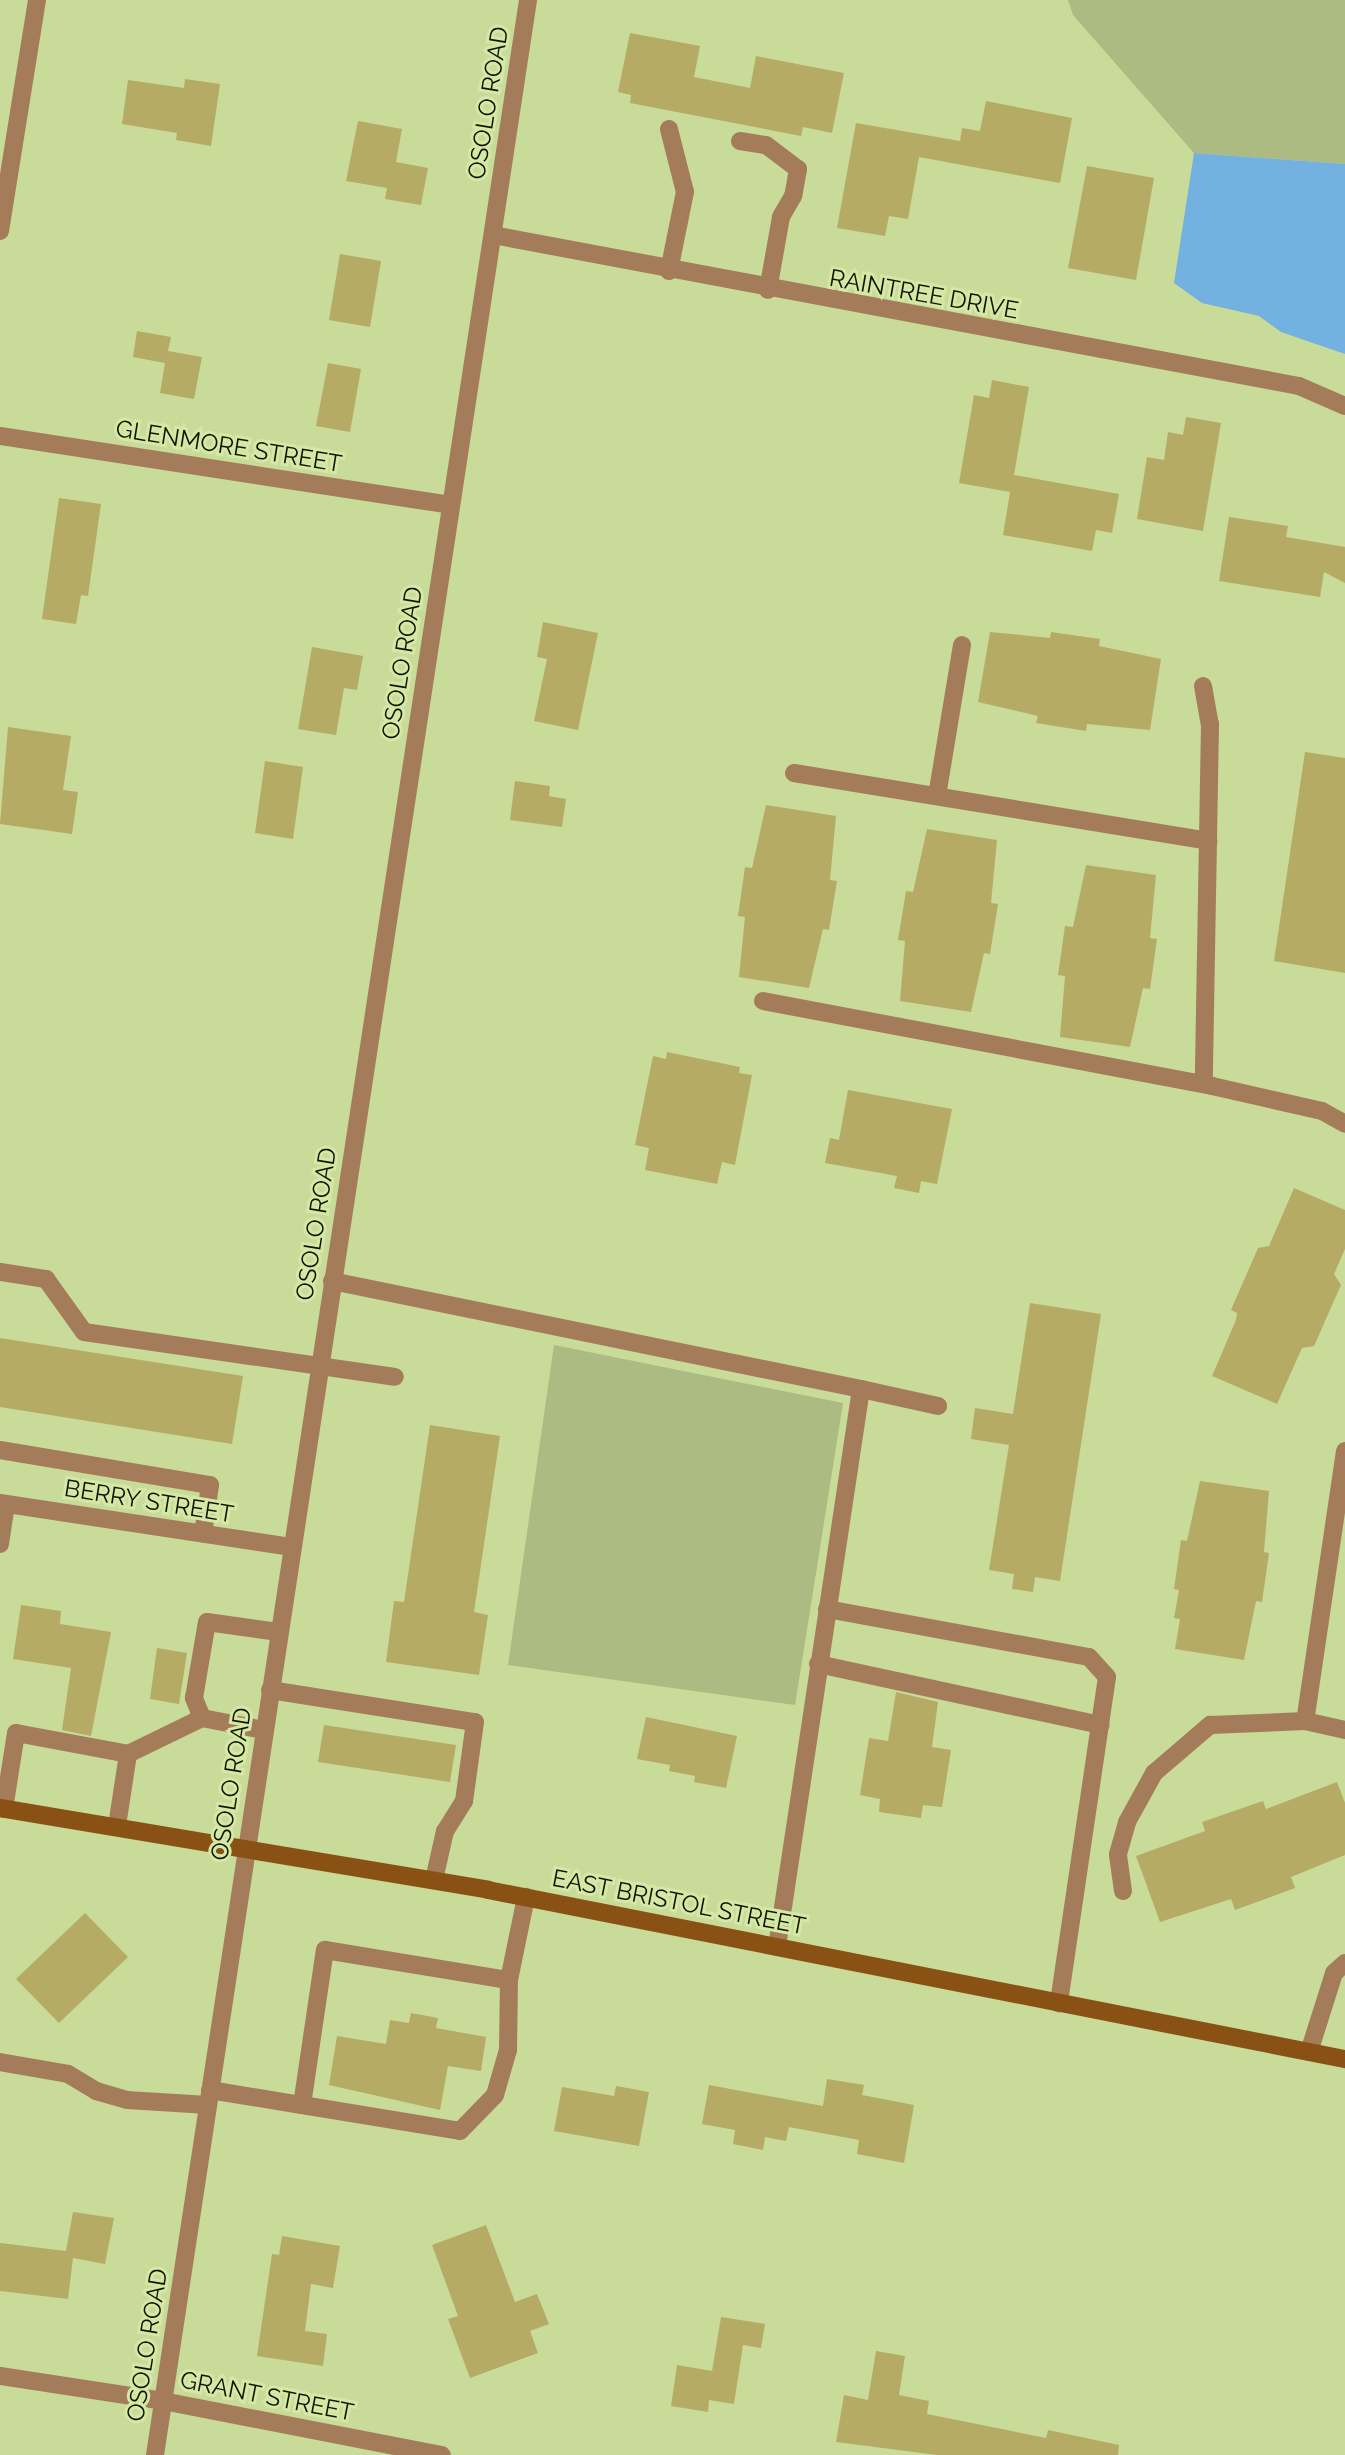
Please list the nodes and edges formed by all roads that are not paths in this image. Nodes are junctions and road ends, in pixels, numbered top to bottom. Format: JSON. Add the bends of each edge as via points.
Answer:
{"nodes":[{"id":1,"x":37,"y":0,"type":"edge"},
{"id":2,"x":528,"y":0,"type":"edge"},
{"id":3,"x":670,"y":129,"type":"dead end"},
{"id":4,"x":740,"y":141,"type":"dead end"},
{"id":5,"x":0,"y":231,"type":"edge"},
{"id":6,"x":493,"y":235,"type":"junction"},
{"id":7,"x":669,"y":271,"type":"junction"},
{"id":8,"x":768,"y":290,"type":"junction"},
{"id":9,"x":1345,"y":405,"type":"edge"},
{"id":10,"x":0,"y":436,"type":"edge"},
{"id":11,"x":451,"y":505,"type":"junction"},
{"id":12,"x":962,"y":645,"type":"dead end"},
{"id":13,"x":1203,"y":686,"type":"dead end"},
{"id":14,"x":794,"y":773,"type":"dead end"},
{"id":15,"x":937,"y":796,"type":"junction"},
{"id":16,"x":1208,"y":841,"type":"junction"},
{"id":17,"x":763,"y":1001,"type":"dead end"},
{"id":18,"x":1204,"y":1084,"type":"junction"},
{"id":19,"x":1345,"y":1124,"type":"edge"},
{"id":20,"x":0,"y":1272,"type":"edge"},
{"id":21,"x":332,"y":1281,"type":"junction"},
{"id":22,"x":318,"y":1370,"type":"junction"},
{"id":23,"x":395,"y":1377,"type":"dead end"},
{"id":24,"x":861,"y":1390,"type":"junction"},
{"id":25,"x":937,"y":1406,"type":"dead end"},
{"id":26,"x":0,"y":1450,"type":"edge"},
{"id":27,"x":1345,"y":1451,"type":"edge"},
{"id":28,"x":3,"y":1504,"type":"edge"},
{"id":29,"x":203,"y":1534,"type":"junction"},
{"id":30,"x":0,"y":1544,"type":"edge"},
{"id":31,"x":291,"y":1547,"type":"junction"},
{"id":32,"x":827,"y":1609,"type":"junction"},
{"id":33,"x":278,"y":1632,"type":"junction"},
{"id":34,"x":818,"y":1664,"type":"junction"},
{"id":35,"x":270,"y":1690,"type":"junction"},
{"id":36,"x":202,"y":1718,"type":"junction"},
{"id":37,"x":1305,"y":1721,"type":"junction"},
{"id":38,"x":1100,"y":1725,"type":"junction"},
{"id":39,"x":264,"y":1730,"type":"junction"},
{"id":40,"x":1345,"y":1730,"type":"edge"},
{"id":41,"x":128,"y":1754,"type":"junction"},
{"id":42,"x":2,"y":1808,"type":"edge"},
{"id":43,"x":117,"y":1826,"type":"junction"},
{"id":44,"x":247,"y":1846,"type":"junction"},
{"id":45,"x":434,"y":1880,"type":"junction"},
{"id":46,"x":1123,"y":1891,"type":"dead end"},
{"id":47,"x":526,"y":1897,"type":"junction"},
{"id":48,"x":777,"y":1947,"type":"junction"},
{"id":49,"x":1345,"y":1964,"type":"edge"},
{"id":50,"x":509,"y":1980,"type":"junction"},
{"id":51,"x":1059,"y":2003,"type":"junction"},
{"id":52,"x":1309,"y":2052,"type":"junction"},
{"id":53,"x":1345,"y":2059,"type":"edge"},
{"id":54,"x":0,"y":2062,"type":"edge"},
{"id":55,"x":209,"y":2097,"type":"junction"},
{"id":56,"x":302,"y":2105,"type":"junction"},
{"id":57,"x":0,"y":2376,"type":"edge"},
{"id":58,"x":163,"y":2401,"type":"junction"},
{"id":59,"x":155,"y":2455,"type":"edge"},
{"id":60,"x":442,"y":2455,"type":"edge"}],
"edges":[{"from":1,"to":5,"type":"street"},
{"from":2,"to":6,"type":"street","name":"OSOLO ROAD"},
{"from":3,"to":7,"type":"street","via":[[685,192]]},
{"from":4,"to":8,"type":"street","via":[[766,145],[798,169],[793,196],[781,217]]},
{"from":6,"to":7,"type":"street","name":"RAINTREE DRIVE"},
{"from":6,"to":11,"type":"street","name":"OSOLO ROAD"},
{"from":7,"to":8,"type":"street","name":"RAINTREE DRIVE"},
{"from":8,"to":9,"type":"street","name":"RAINTREE DRIVE","via":[[1298,386]]},
{"from":10,"to":11,"type":"street","name":"GLENMORE STREET"},
{"from":11,"to":21,"type":"street","name":"OSOLO ROAD"},
{"from":12,"to":15,"type":"street"},
{"from":13,"to":16,"type":"street","via":[[1210,724]]},
{"from":14,"to":15,"type":"street"},
{"from":15,"to":16,"type":"street"},
{"from":16,"to":18,"type":"street"},
{"from":17,"to":18,"type":"street"},
{"from":18,"to":19,"type":"street","via":[[1322,1111]]},
{"from":20,"to":22,"type":"street","via":[[46,1279],[84,1332]]},
{"from":21,"to":22,"type":"street","name":"OSOLO ROAD"},
{"from":21,"to":24,"type":"street"},
{"from":22,"to":23,"type":"street"},
{"from":22,"to":31,"type":"street","name":"OSOLO ROAD"},
{"from":24,"to":25,"type":"street"},
{"from":24,"to":32,"type":"street"},
{"from":26,"to":29,"type":"street","via":[[210,1485]]},
{"from":27,"to":37,"type":"street"},
{"from":28,"to":29,"type":"street","name":"BERRY STREET"},
{"from":28,"to":30,"type":"street"},
{"from":29,"to":31,"type":"street","name":"BERRY STREET"},
{"from":31,"to":33,"type":"street","name":"OSOLO ROAD"},
{"from":32,"to":34,"type":"street"},
{"from":32,"to":38,"type":"street","via":[[1089,1657],[1107,1677]]},
{"from":33,"to":35,"type":"street","name":"OSOLO ROAD"},
{"from":33,"to":36,"type":"street","via":[[207,1622],[194,1698]]},
{"from":34,"to":38,"type":"street"},
{"from":34,"to":48,"type":"street"},
{"from":35,"to":39,"type":"street","name":"OSOLO ROAD"},
{"from":35,"to":45,"type":"street","via":[[475,1722],[464,1801],[445,1830]]},
{"from":36,"to":39,"type":"street"},
{"from":36,"to":41,"type":"street"},
{"from":37,"to":40,"type":"street"},
{"from":37,"to":46,"type":"street","via":[[1210,1725],[1154,1773],[1128,1822],[1118,1854]]},
{"from":38,"to":51,"type":"street"},
{"from":39,"to":44,"type":"street","name":"OSOLO ROAD"},
{"from":41,"to":42,"type":"street","via":[[16,1733]]},
{"from":41,"to":43,"type":"street"},
{"from":42,"to":43,"type":"main road","name":"EAST BRISTOL STREET"},
{"from":43,"to":44,"type":"main road","name":"EAST BRISTOL STREET"},
{"from":44,"to":45,"type":"main road","name":"EAST BRISTOL STREET"},
{"from":44,"to":55,"type":"street","name":"OSOLO ROAD"},
{"from":45,"to":47,"type":"main road","name":"EAST BRISTOL STREET"},
{"from":47,"to":48,"type":"main road","name":"EAST BRISTOL STREET"},
{"from":47,"to":50,"type":"street"},
{"from":48,"to":51,"type":"main road","name":"EAST BRISTOL STREET"},
{"from":49,"to":52,"type":"street","via":[[1334,1973]]},
{"from":50,"to":56,"type":"street","via":[[508,2050],[495,2095],[460,2131]]},
{"from":50,"to":56,"type":"street","via":[[325,1950]]},
{"from":51,"to":52,"type":"main road","name":"EAST BRISTOL STREET"},
{"from":52,"to":53,"type":"main road","name":"EAST BRISTOL STREET"},
{"from":54,"to":55,"type":"street","via":[[68,2074],[96,2091],[127,2099]]},
{"from":55,"to":56,"type":"street"},
{"from":55,"to":58,"type":"street","name":"OSOLO ROAD"},
{"from":57,"to":58,"type":"street","name":"GRANT STREET"},
{"from":58,"to":59,"type":"street","name":"OSOLO ROAD"},
{"from":58,"to":60,"type":"street","name":"GRANT STREET"}]}
